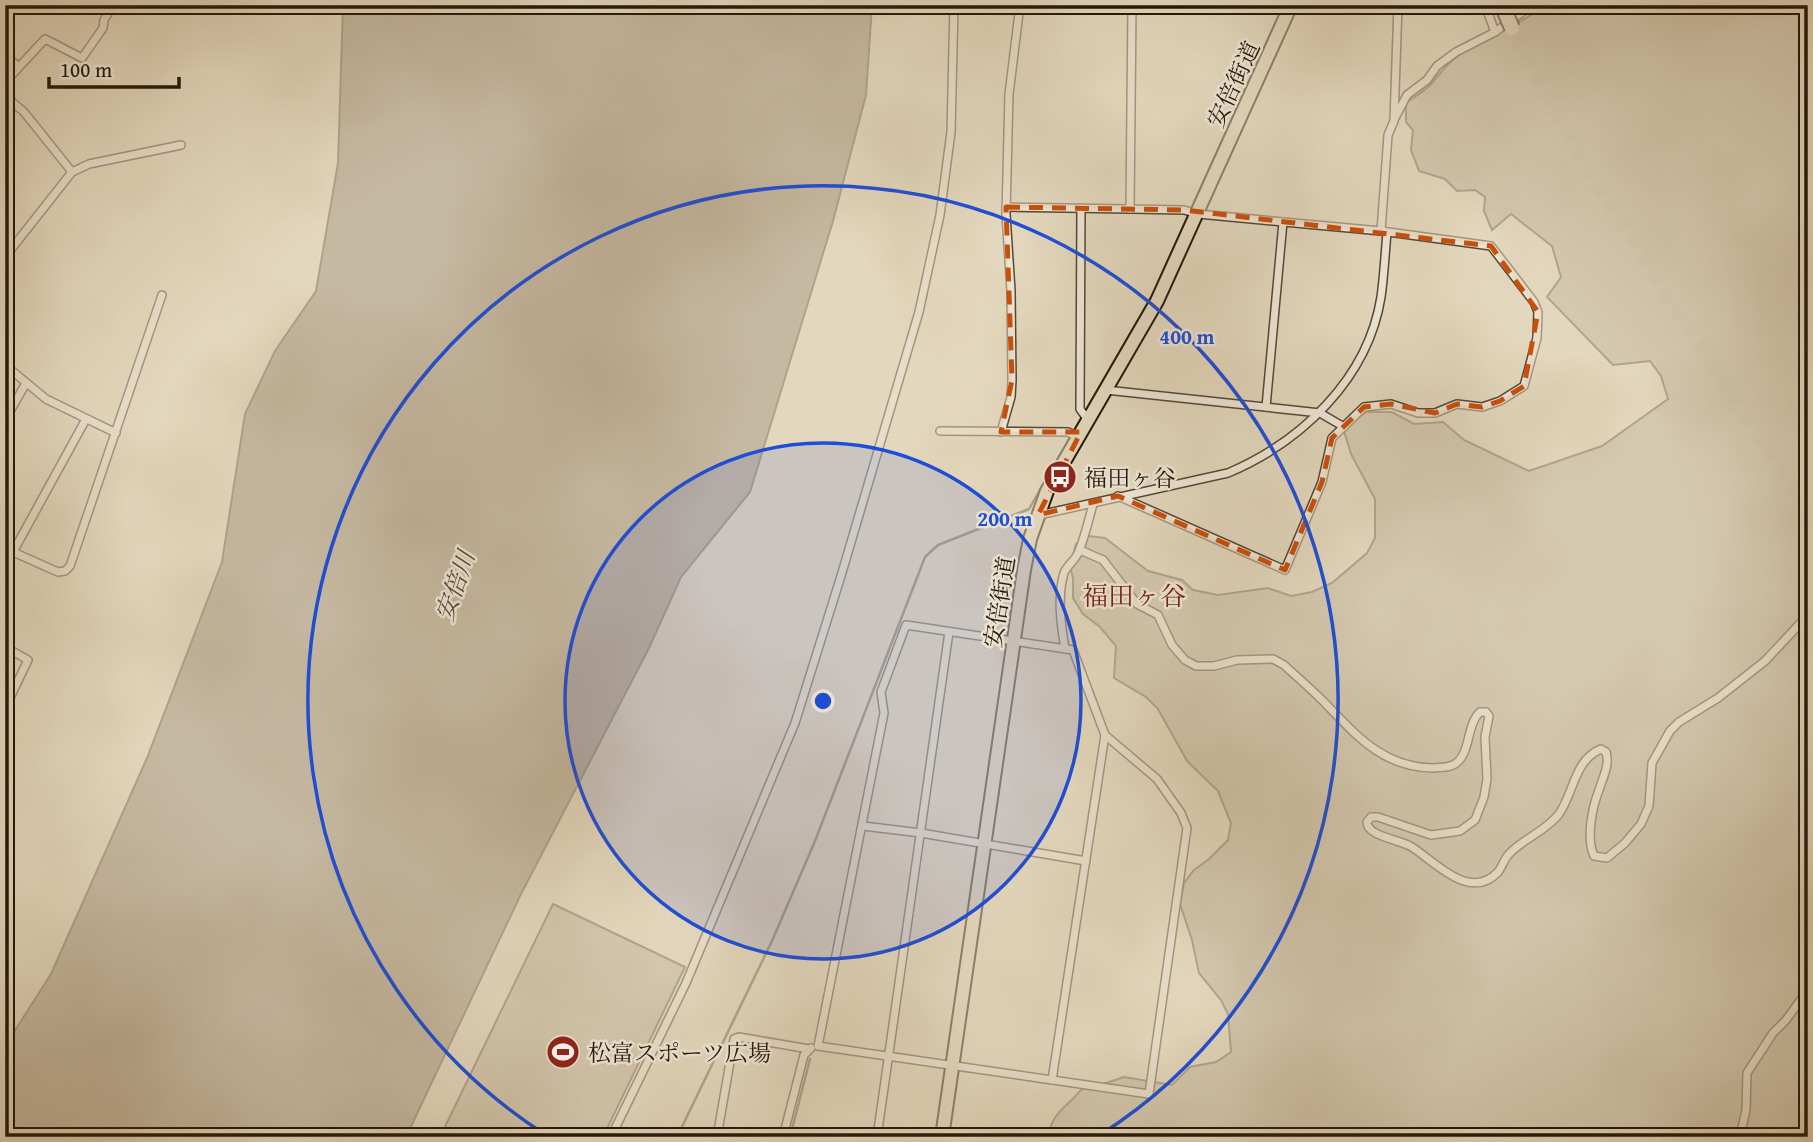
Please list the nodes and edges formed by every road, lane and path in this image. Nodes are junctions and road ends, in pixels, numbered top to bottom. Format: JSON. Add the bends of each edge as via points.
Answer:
{"nodes":[{"id":1,"x":113,"y":5,"type":"edge"},
{"id":2,"x":954,"y":5,"type":"edge"},
{"id":3,"x":1020,"y":5,"type":"edge"},
{"id":4,"x":1132,"y":5,"type":"edge"},
{"id":5,"x":1291,"y":5,"type":"edge"},
{"id":6,"x":1398,"y":5,"type":"edge"},
{"id":7,"x":1485,"y":5,"type":"edge"},
{"id":8,"x":1502,"y":5,"type":"edge"},
{"id":9,"x":1507,"y":5,"type":"edge"},
{"id":10,"x":1532,"y":5,"type":"edge"},
{"id":11,"x":1495,"y":32,"type":"junction"},
{"id":12,"x":5,"y":56,"type":"edge"},
{"id":13,"x":18,"y":66,"type":"junction"},
{"id":14,"x":5,"y":82,"type":"edge"},
{"id":15,"x":5,"y":96,"type":"edge"},
{"id":16,"x":1394,"y":121,"type":"junction"},
{"id":17,"x":181,"y":145,"type":"dead end"},
{"id":18,"x":72,"y":172,"type":"junction"},
{"id":19,"x":1006,"y":207,"type":"junction"},
{"id":20,"x":1081,"y":208,"type":"junction"},
{"id":21,"x":1130,"y":209,"type":"junction"},
{"id":22,"x":1198,"y":214,"type":"junction"},
{"id":23,"x":1283,"y":222,"type":"junction"},
{"id":24,"x":1384,"y":232,"type":"junction"},
{"id":25,"x":5,"y":257,"type":"edge"},
{"id":26,"x":162,"y":295,"type":"dead end"},
{"id":27,"x":5,"y":365,"type":"edge"},
{"id":28,"x":26,"y":383,"type":"junction"},
{"id":29,"x":1105,"y":390,"type":"junction"},
{"id":30,"x":1266,"y":407,"type":"junction"},
{"id":31,"x":1320,"y":413,"type":"junction"},
{"id":32,"x":86,"y":419,"type":"junction"},
{"id":33,"x":5,"y":420,"type":"edge"},
{"id":34,"x":1088,"y":420,"type":"junction"},
{"id":35,"x":1343,"y":427,"type":"junction"},
{"id":36,"x":940,"y":431,"type":"dead end"},
{"id":37,"x":1001,"y":432,"type":"junction"},
{"id":38,"x":116,"y":433,"type":"junction"},
{"id":39,"x":1078,"y":437,"type":"junction"},
{"id":40,"x":1118,"y":496,"type":"junction"},
{"id":41,"x":1093,"y":504,"type":"junction"},
{"id":42,"x":1038,"y":515,"type":"junction"},
{"id":43,"x":5,"y":545,"type":"edge"},
{"id":44,"x":1080,"y":551,"type":"junction"},
{"id":45,"x":13,"y":552,"type":"junction"},
{"id":46,"x":1808,"y":615,"type":"edge"},
{"id":47,"x":949,"y":632,"type":"junction"},
{"id":48,"x":1014,"y":641,"type":"junction"},
{"id":49,"x":5,"y":647,"type":"edge"},
{"id":50,"x":1065,"y":649,"type":"junction"},
{"id":51,"x":5,"y":708,"type":"edge"},
{"id":52,"x":1105,"y":735,"type":"junction"},
{"id":53,"x":863,"y":826,"type":"junction"},
{"id":54,"x":921,"y":834,"type":"junction"},
{"id":55,"x":984,"y":844,"type":"junction"},
{"id":56,"x":1086,"y":861,"type":"junction"},
{"id":57,"x":1808,"y":990,"type":"edge"},
{"id":58,"x":818,"y":1046,"type":"junction"},
{"id":59,"x":809,"y":1049,"type":"junction"},
{"id":60,"x":889,"y":1055,"type":"junction"},
{"id":61,"x":953,"y":1064,"type":"junction"},
{"id":62,"x":1052,"y":1080,"type":"junction"},
{"id":63,"x":611,"y":1137,"type":"edge"},
{"id":64,"x":717,"y":1137,"type":"edge"},
{"id":65,"x":783,"y":1137,"type":"edge"},
{"id":66,"x":877,"y":1137,"type":"edge"},
{"id":67,"x":942,"y":1137,"type":"edge"},
{"id":68,"x":1740,"y":1137,"type":"edge"}],
"edges":[{"from":1,"to":13,"type":"street","via":[[82,58],[46,39]]},
{"from":2,"to":63,"type":"street","via":[[951,132],[940,215],[919,312],[841,576],[795,723],[686,983]]},
{"from":3,"to":19,"type":"street","via":[[1009,94]]},
{"from":4,"to":21,"type":"street"},
{"from":5,"to":22,"type":"main road","name":"安倍街道"},
{"from":6,"to":16,"type":"street"},
{"from":7,"to":11,"type":"street"},
{"from":8,"to":9,"type":"highway","bridge":true,"via":[[1515,26]]},
{"from":10,"to":11,"type":"street"},
{"from":11,"to":16,"type":"street","via":[[1437,66],[1406,95]]},
{"from":12,"to":13,"type":"street"},
{"from":13,"to":14,"type":"street"},
{"from":15,"to":18,"type":"street","via":[[24,112]]},
{"from":16,"to":24,"type":"street","via":[[1388,135]]},
{"from":17,"to":18,"type":"street","via":[[89,164]]},
{"from":18,"to":25,"type":"street"},
{"from":19,"to":20,"type":"street"},
{"from":19,"to":37,"type":"street","via":[[1012,380]]},
{"from":20,"to":21,"type":"street"},
{"from":20,"to":34,"type":"street","via":[[1080,409]]},
{"from":21,"to":22,"type":"street"},
{"from":22,"to":23,"type":"street"},
{"from":22,"to":29,"type":"main road","name":"安倍街道","via":[[1157,301]]},
{"from":23,"to":24,"type":"street"},
{"from":23,"to":30,"type":"street"},
{"from":24,"to":31,"type":"street","via":[[1381,299],[1372,332],[1344,383]]},
{"from":24,"to":35,"type":"street","via":[[1491,246],[1534,302],[1537,338],[1524,386],[1500,401],[1482,407],[1457,404],[1435,413],[1391,404],[1364,407]]},
{"from":26,"to":38,"type":"street"},
{"from":27,"to":28,"type":"street"},
{"from":28,"to":32,"type":"street"},
{"from":28,"to":33,"type":"street"},
{"from":29,"to":30,"type":"street"},
{"from":29,"to":34,"type":"main road","name":"安倍街道"},
{"from":30,"to":31,"type":"street"},
{"from":31,"to":35,"type":"street"},
{"from":31,"to":40,"type":"street","via":[[1275,448],[1228,473]]},
{"from":32,"to":38,"type":"street"},
{"from":32,"to":45,"type":"street"},
{"from":34,"to":39,"type":"main road","name":"安倍街道"},
{"from":35,"to":40,"type":"street","via":[[1332,438],[1322,482],[1285,570]]},
{"from":36,"to":37,"type":"street"},
{"from":37,"to":39,"type":"street","via":[[1068,432]]},
{"from":38,"to":45,"type":"street","via":[[71,566],[58,572]]},
{"from":39,"to":42,"type":"main road","name":"安倍街道"},
{"from":40,"to":41,"type":"street"},
{"from":41,"to":42,"type":"street"},
{"from":41,"to":44,"type":"street"},
{"from":42,"to":48,"type":"main road","name":"安倍街道"},
{"from":43,"to":45,"type":"street"},
{"from":44,"to":46,"type":"street","via":[[1103,560],[1137,604],[1158,615],[1185,660],[1196,666],[1214,666],[1273,659],[1304,683],[1360,740],[1402,762],[1422,768],[1455,764],[1462,757],[1475,717],[1486,712],[1486,779],[1475,820],[1460,831],[1432,835],[1378,817],[1367,822],[1371,832],[1410,846],[1447,874],[1473,882],[1498,873],[1507,855],[1559,814],[1577,773],[1593,752],[1601,749],[1609,759],[1597,793],[1590,847],[1594,856],[1606,858],[1625,843],[1649,806],[1652,763],[1670,731],[1765,661]]},
{"from":44,"to":50,"type":"street","via":[[1065,570],[1063,582],[1060,621]]},
{"from":47,"to":48,"type":"street"},
{"from":47,"to":53,"type":"street","via":[[906,625],[881,692],[884,713]]},
{"from":47,"to":54,"type":"street"},
{"from":48,"to":50,"type":"street"},
{"from":48,"to":55,"type":"main road","name":"安倍街道"},
{"from":49,"to":51,"type":"street","via":[[28,660]]},
{"from":50,"to":52,"type":"street","via":[[1073,650]]},
{"from":52,"to":56,"type":"street"},
{"from":52,"to":62,"type":"street","via":[[1157,779],[1186,828],[1151,1086],[1149,1094]]},
{"from":53,"to":54,"type":"street"},
{"from":53,"to":58,"type":"street"},
{"from":54,"to":55,"type":"street"},
{"from":54,"to":60,"type":"street"},
{"from":55,"to":56,"type":"street"},
{"from":55,"to":61,"type":"main road","name":"安倍街道"},
{"from":56,"to":62,"type":"street"},
{"from":57,"to":68,"type":"street","via":[[1747,1073]]},
{"from":58,"to":59,"type":"street"},
{"from":58,"to":60,"type":"street"},
{"from":59,"to":64,"type":"street","via":[[734,1039]]},
{"from":59,"to":65,"type":"street"},
{"from":60,"to":61,"type":"street"},
{"from":60,"to":66,"type":"street"},
{"from":61,"to":62,"type":"street"},
{"from":61,"to":67,"type":"main road","name":"安倍街道"}]}
